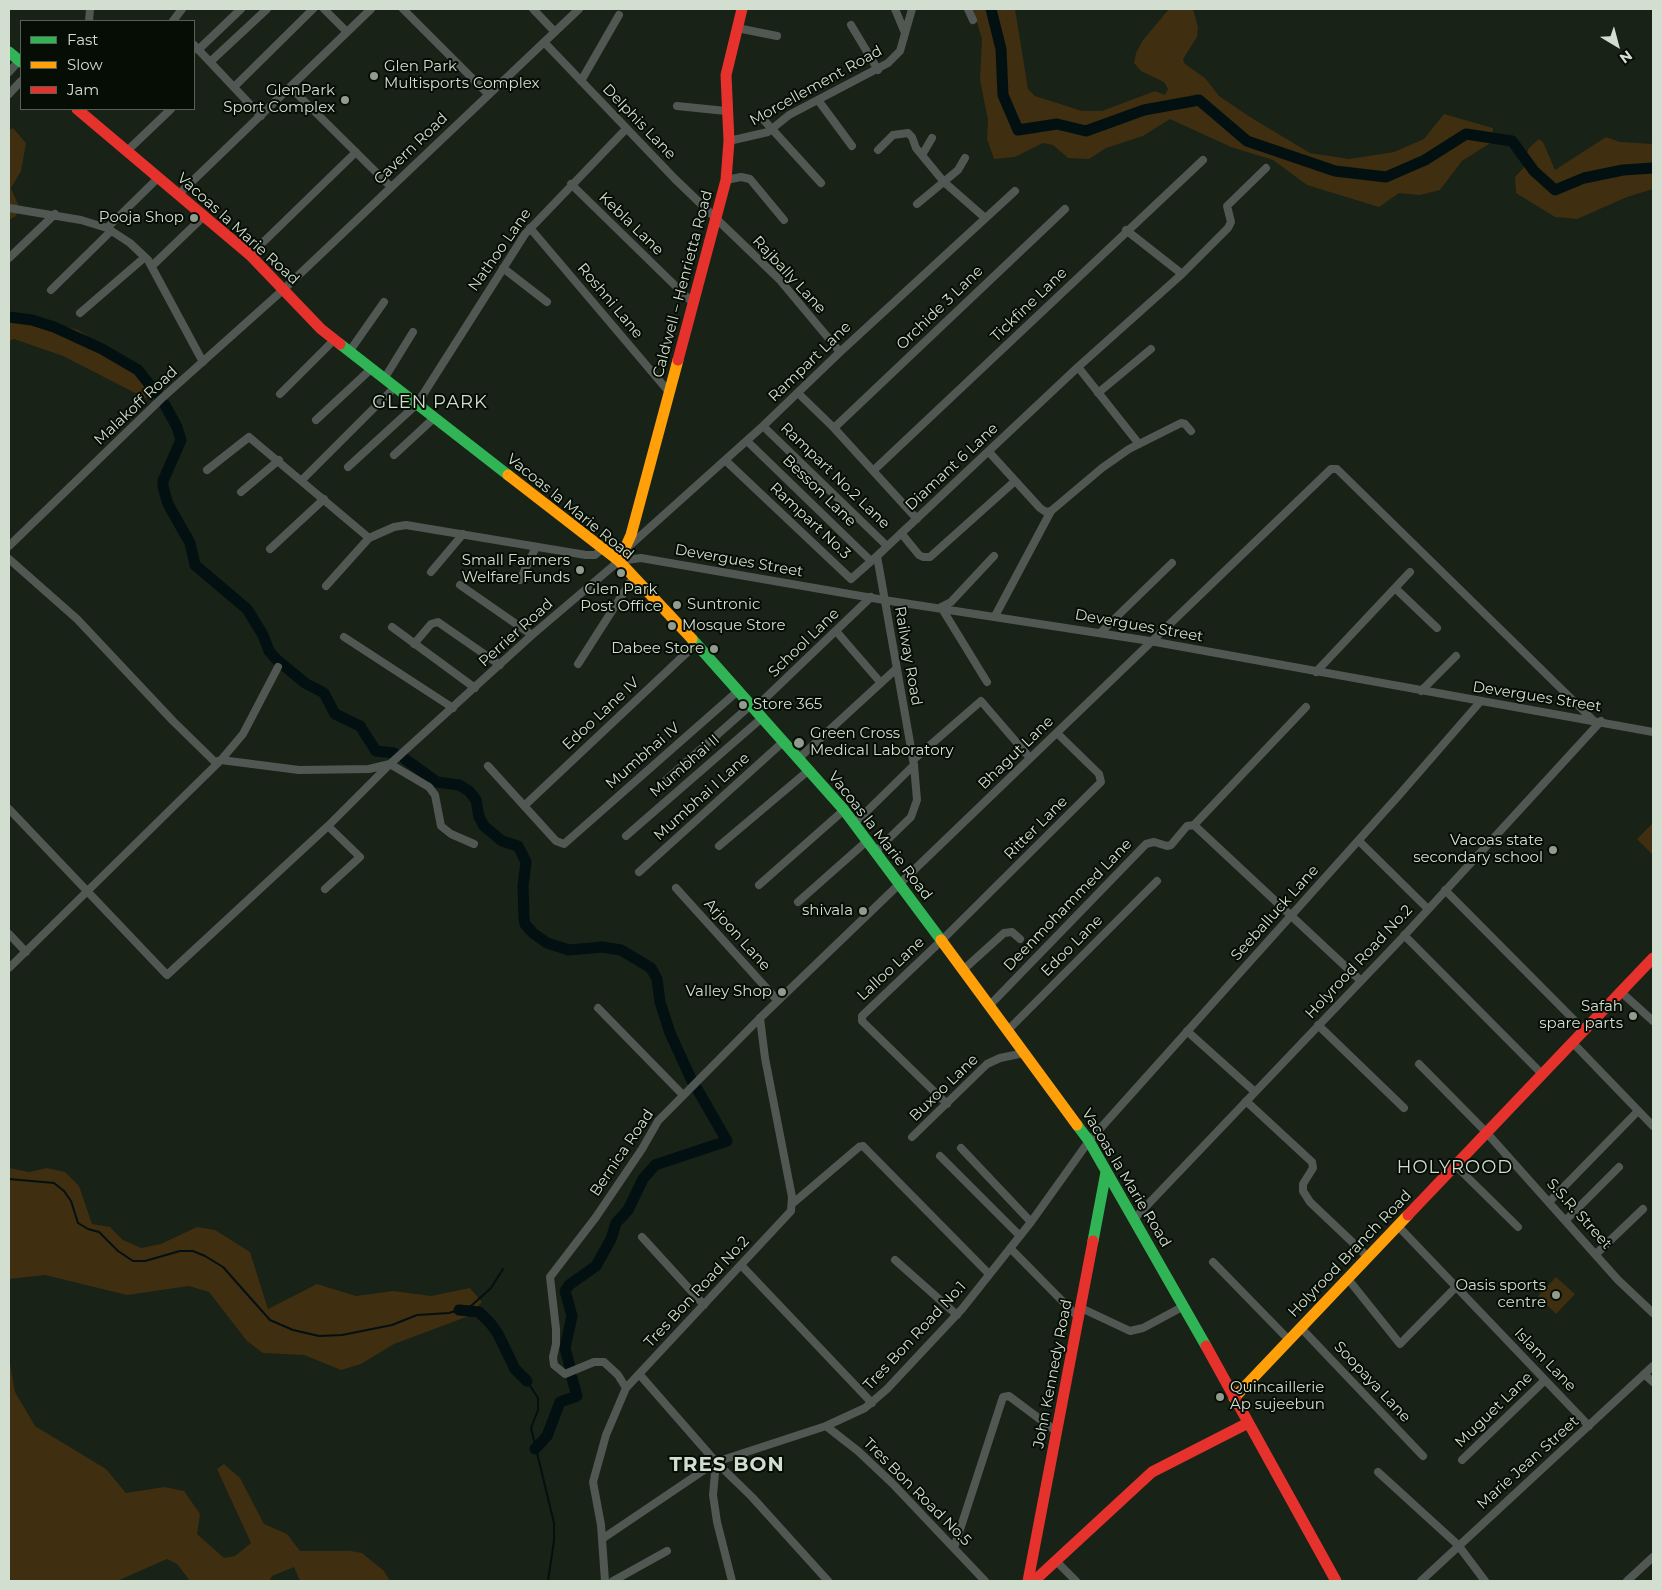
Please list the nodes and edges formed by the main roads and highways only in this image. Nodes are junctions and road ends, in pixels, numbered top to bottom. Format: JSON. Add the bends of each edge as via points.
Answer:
{"nodes":[{"id":1,"x":742,"y":9,"type":"edge"},
{"id":2,"x":9,"y":52,"type":"edge"},
{"id":3,"x":20,"y":62,"type":"edge"},
{"id":4,"x":79,"y":110,"type":"edge"},
{"id":5,"x":621,"y":556,"type":"junction"},
{"id":6,"x":1653,"y":958,"type":"edge"},
{"id":7,"x":1106,"y":1172,"type":"junction"},
{"id":8,"x":1234,"y":1398,"type":"junction"},
{"id":9,"x":1248,"y":1423,"type":"junction"},
{"id":10,"x":1332,"y":1580,"type":"edge"},
{"id":11,"x":1028,"y":1581,"type":"edge"},
{"id":12,"x":1034,"y":1581,"type":"edge"}],
"edges":[{"from":1,"to":5,"type":"main road","name":"Caldwell – Henrietta Road","via":[[726,75],[729,141],[726,180],[631,535]]},
{"from":2,"to":3,"type":"main road"},
{"from":4,"to":5,"type":"main road","name":"Vacoas la Marie Road","via":[[250,256],[334,340],[601,550]]},
{"from":5,"to":7,"type":"main road","name":"Vacoas la Marie Road","via":[[633,578],[740,690],[868,840],[1089,1141]]},
{"from":6,"to":8,"type":"main road","name":"Holyrood Branch Road"},
{"from":7,"to":8,"type":"main road","name":"Vacoas la Marie Road"},
{"from":7,"to":11,"type":"main road","name":"John Kennedy Road"},
{"from":8,"to":9,"type":"main road","name":"Vacoas la Marie Road"},
{"from":9,"to":10,"type":"main road","name":"Vacoas la Marie Road"},
{"from":9,"to":12,"type":"main road","via":[[1152,1472]]}]}
